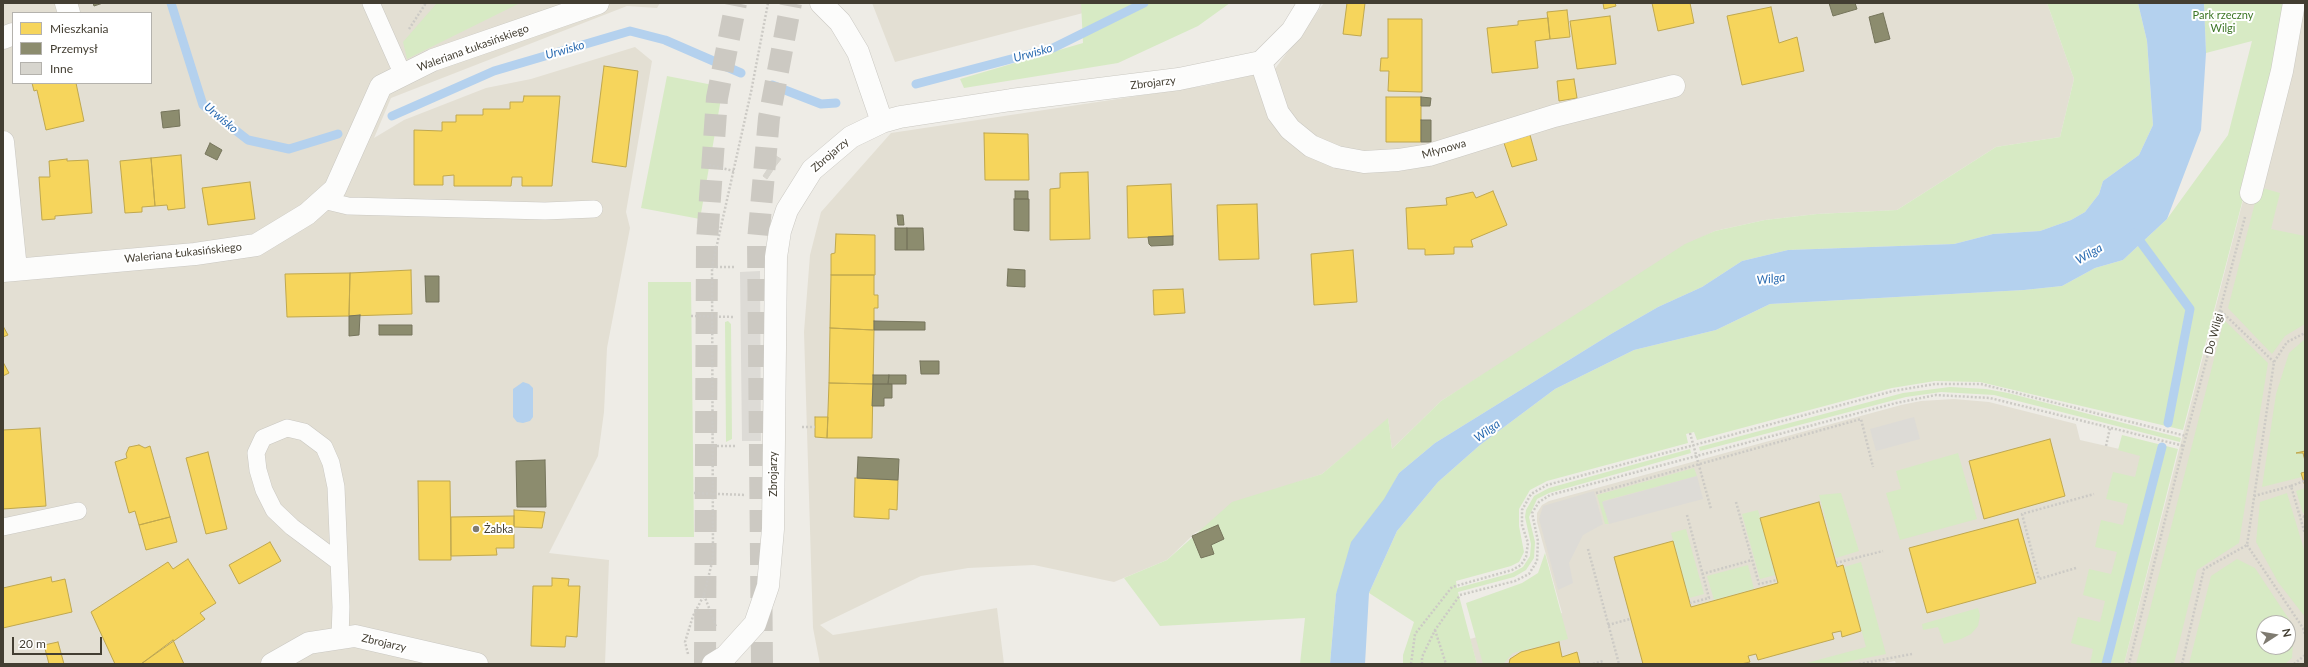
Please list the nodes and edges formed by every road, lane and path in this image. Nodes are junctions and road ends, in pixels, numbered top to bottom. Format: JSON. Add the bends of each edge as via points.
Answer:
{"nodes":[{"id":1,"x":371,"y":3,"type":"edge"},
{"id":2,"x":598,"y":3,"type":"edge"},
{"id":3,"x":768,"y":3,"type":"edge"},
{"id":4,"x":821,"y":3,"type":"edge"},
{"id":5,"x":1309,"y":3,"type":"edge"},
{"id":6,"x":2294,"y":3,"type":"edge"},
{"id":7,"x":1261,"y":62,"type":"junction"},
{"id":8,"x":403,"y":75,"type":"junction"},
{"id":9,"x":1674,"y":86,"type":"dead end"},
{"id":10,"x":882,"y":122,"type":"junction"},
{"id":11,"x":3,"y":142,"type":"edge"},
{"id":12,"x":709,"y":166,"type":"dead end"},
{"id":13,"x":734,"y":171,"type":"junction"},
{"id":14,"x":2251,"y":193,"type":"joint"},
{"id":15,"x":322,"y":200,"type":"junction"},
{"id":16,"x":594,"y":209,"type":"dead end"},
{"id":17,"x":712,"y":267,"type":"junction"},
{"id":18,"x":735,"y":267,"type":"dead end"},
{"id":19,"x":10,"y":270,"type":"edge"},
{"id":20,"x":2221,"y":310,"type":"junction"},
{"id":21,"x":691,"y":316,"type":"dead end"},
{"id":22,"x":712,"y":317,"type":"junction"},
{"id":23,"x":735,"y":317,"type":"dead end"},
{"id":24,"x":2305,"y":333,"type":"edge"},
{"id":25,"x":2274,"y":362,"type":"junction"},
{"id":26,"x":2110,"y":428,"type":"junction"},
{"id":27,"x":1690,"y":432,"type":"dead end"},
{"id":28,"x":2186,"y":436,"type":"junction"},
{"id":29,"x":1694,"y":445,"type":"junction"},
{"id":30,"x":713,"y":446,"type":"junction"},
{"id":31,"x":737,"y":446,"type":"dead end"},
{"id":32,"x":2106,"y":446,"type":"dead end"},
{"id":33,"x":2184,"y":446,"type":"junction"},
{"id":34,"x":1697,"y":457,"type":"junction"},
{"id":35,"x":1699,"y":464,"type":"junction"},
{"id":36,"x":1873,"y":466,"type":"dead end"},
{"id":37,"x":2304,"y":481,"type":"dead end"},
{"id":38,"x":2290,"y":486,"type":"junction"},
{"id":39,"x":694,"y":493,"type":"dead end"},
{"id":40,"x":1596,"y":493,"type":"dead end"},
{"id":41,"x":2094,"y":494,"type":"dead end"},
{"id":42,"x":713,"y":495,"type":"junction"},
{"id":43,"x":749,"y":495,"type":"dead end"},
{"id":44,"x":2254,"y":496,"type":"junction"},
{"id":45,"x":1736,"y":502,"type":"dead end"},
{"id":46,"x":1711,"y":509,"type":"dead end"},
{"id":47,"x":78,"y":510,"type":"dead end"},
{"id":48,"x":1687,"y":515,"type":"dead end"},
{"id":49,"x":2299,"y":515,"type":"junction"},
{"id":50,"x":2305,"y":517,"type":"edge"},
{"id":51,"x":3,"y":527,"type":"edge"},
{"id":52,"x":2305,"y":534,"type":"edge"},
{"id":53,"x":2247,"y":545,"type":"junction"},
{"id":54,"x":1588,"y":549,"type":"dead end"},
{"id":55,"x":1883,"y":551,"type":"dead end"},
{"id":56,"x":1752,"y":560,"type":"junction"},
{"id":57,"x":339,"y":562,"type":"junction"},
{"id":58,"x":1836,"y":563,"type":"dead end"},
{"id":59,"x":2076,"y":568,"type":"dead end"},
{"id":60,"x":1702,"y":574,"type":"junction"},
{"id":61,"x":1777,"y":580,"type":"dead end"},
{"id":62,"x":704,"y":595,"type":"junction"},
{"id":63,"x":1690,"y":603,"type":"dead end"},
{"id":64,"x":1630,"y":619,"type":"dead end"},
{"id":65,"x":1608,"y":625,"type":"junction"},
{"id":66,"x":1435,"y":630,"type":"junction"},
{"id":67,"x":717,"y":631,"type":"dead end"},
{"id":68,"x":2305,"y":634,"type":"edge"},
{"id":69,"x":340,"y":638,"type":"junction"},
{"id":70,"x":1912,"y":654,"type":"dead end"},
{"id":71,"x":688,"y":655,"type":"dead end"},
{"id":72,"x":2305,"y":655,"type":"edge"},
{"id":73,"x":723,"y":661,"type":"edge"},
{"id":74,"x":1603,"y":661,"type":"dead end"},
{"id":75,"x":272,"y":664,"type":"edge"},
{"id":76,"x":478,"y":664,"type":"edge"},
{"id":77,"x":1411,"y":664,"type":"edge"},
{"id":78,"x":1422,"y":664,"type":"edge"},
{"id":79,"x":1446,"y":664,"type":"edge"},
{"id":80,"x":1592,"y":664,"type":"edge"},
{"id":81,"x":1619,"y":664,"type":"edge"},
{"id":82,"x":1859,"y":664,"type":"edge"},
{"id":83,"x":2129,"y":664,"type":"edge"},
{"id":84,"x":2182,"y":664,"type":"edge"},
{"id":85,"x":2294,"y":664,"type":"edge"}],
"edges":[{"from":1,"to":8,"type":"lane"},
{"from":2,"to":8,"type":"street","name":"Waleriana Łukasińskiego","via":[[433,60]]},
{"from":3,"to":13,"type":"path"},
{"from":4,"to":10,"type":"street","via":[[840,22],[858,52]]},
{"from":5,"to":7,"type":"street","via":[[1292,31]]},
{"from":6,"to":14,"type":"street","via":[[2282,71]]},
{"from":7,"to":9,"type":"street","name":"Młynowa","via":[[1278,113],[1290,129],[1311,146],[1337,157],[1364,162],[1429,155],[1554,116]]},
{"from":7,"to":10,"type":"street","name":"Zbrojarzy","via":[[1179,79],[1011,100]]},
{"from":8,"to":15,"type":"street","name":"Waleriana Łukasińskiego","via":[[381,86],[335,189]]},
{"from":10,"to":73,"type":"street","name":"Zbrojarzy","via":[[851,137],[812,170],[792,200],[780,231],[775,272],[773,529],[770,574],[755,624]]},
{"from":11,"to":19,"type":"street"},
{"from":12,"to":13,"type":"path"},
{"from":13,"to":17,"type":"path"},
{"from":14,"to":20,"type":"path","name":"Do Wilgi"},
{"from":15,"to":16,"type":"lane","via":[[348,206],[545,211]]},
{"from":15,"to":19,"type":"street","name":"Waleriana Łukasińskiego","via":[[307,214],[256,245],[195,254]]},
{"from":17,"to":18,"type":"path"},
{"from":17,"to":22,"type":"path"},
{"from":20,"to":25,"type":"path"},
{"from":20,"to":28,"type":"path","name":"Do Wilgi"},
{"from":21,"to":22,"type":"path"},
{"from":22,"to":23,"type":"path"},
{"from":22,"to":30,"type":"path"},
{"from":24,"to":25,"type":"path","via":[[2287,342]]},
{"from":25,"to":44,"type":"path"},
{"from":26,"to":32,"type":"path"},
{"from":26,"to":33,"type":"path"},
{"from":26,"to":34,"type":"path","via":[[1990,398],[1936,395],[1896,403]]},
{"from":27,"to":29,"type":"path"},
{"from":28,"to":29,"type":"path","via":[[1981,384],[1935,384],[1893,391]]},
{"from":28,"to":33,"type":"path","name":"Do Wilgi"},
{"from":29,"to":34,"type":"path"},
{"from":29,"to":77,"type":"path","via":[[1547,485],[1531,494],[1522,510],[1522,525],[1528,543],[1526,557],[1521,565],[1512,570],[1452,587],[1416,634]]},
{"from":30,"to":31,"type":"path"},
{"from":30,"to":42,"type":"path"},
{"from":33,"to":83,"type":"path","name":"Do Wilgi"},
{"from":34,"to":35,"type":"path"},
{"from":34,"to":66,"type":"path","via":[[1550,496],[1539,502],[1532,513],[1538,541],[1537,561],[1529,574],[1460,595]]},
{"from":35,"to":36,"type":"path","via":[[1861,419]]},
{"from":35,"to":40,"type":"path"},
{"from":35,"to":46,"type":"path"},
{"from":37,"to":38,"type":"path"},
{"from":38,"to":44,"type":"path"},
{"from":38,"to":49,"type":"path"},
{"from":39,"to":42,"type":"path"},
{"from":41,"to":59,"type":"path","via":[[2022,514],[2039,579]]},
{"from":42,"to":43,"type":"path"},
{"from":42,"to":62,"type":"path","via":[[713,558]]},
{"from":44,"to":53,"type":"path"},
{"from":45,"to":56,"type":"path"},
{"from":47,"to":51,"type":"lane"},
{"from":48,"to":60,"type":"path"},
{"from":49,"to":50,"type":"path"},
{"from":49,"to":52,"type":"path"},
{"from":53,"to":68,"type":"path"},
{"from":53,"to":84,"type":"path","via":[[2204,569]]},
{"from":54,"to":65,"type":"path"},
{"from":55,"to":58,"type":"path"},
{"from":56,"to":60,"type":"path"},
{"from":56,"to":61,"type":"path","via":[[1759,584]]},
{"from":57,"to":57,"type":"lane","via":[[336,487],[324,447],[304,432],[287,428],[263,438],[256,453],[258,470],[274,510],[292,527]]},
{"from":57,"to":69,"type":"lane"},
{"from":60,"to":63,"type":"path","via":[[1709,598]]},
{"from":62,"to":67,"type":"path"},
{"from":62,"to":71,"type":"path","via":[[693,616],[685,642]]},
{"from":64,"to":65,"type":"path"},
{"from":65,"to":81,"type":"path"},
{"from":66,"to":78,"type":"path","via":[[1422,658]]},
{"from":66,"to":79,"type":"path"},
{"from":69,"to":75,"type":"street","name":"Zbrojarzy","via":[[309,643]]},
{"from":69,"to":76,"type":"street","name":"Zbrojarzy","via":[[354,636]]},
{"from":70,"to":82,"type":"path"},
{"from":72,"to":85,"type":"path"},
{"from":74,"to":80,"type":"path"}]}
